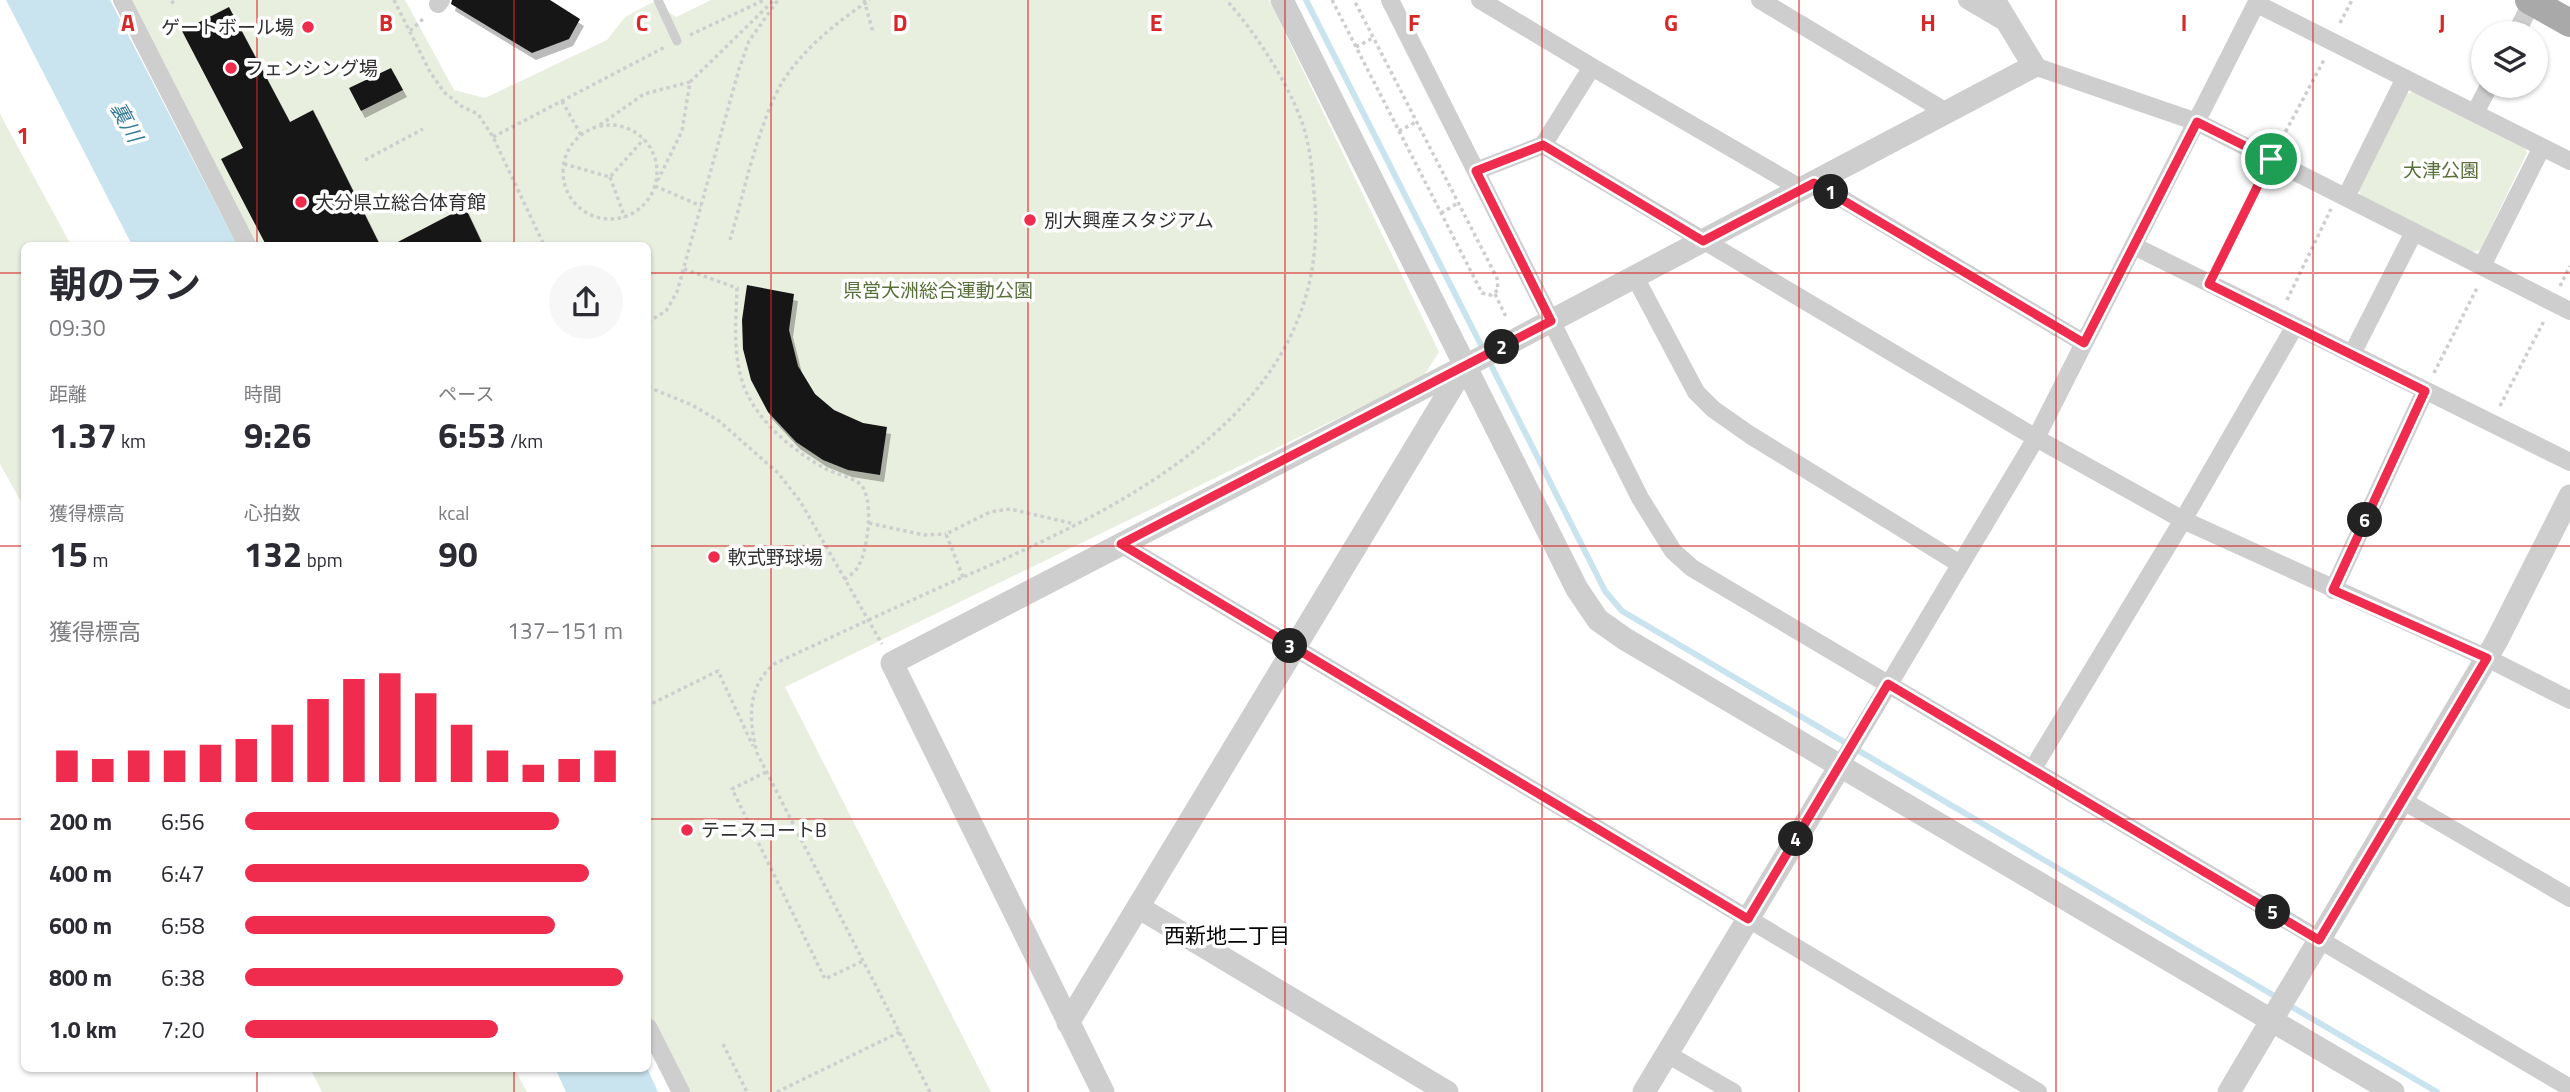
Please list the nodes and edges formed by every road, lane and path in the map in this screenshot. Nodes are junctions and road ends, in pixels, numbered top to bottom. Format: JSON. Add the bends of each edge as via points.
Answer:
{"nodes":[{"id":1,"x":122,"y":0,"type":"edge"},
{"id":2,"x":177,"y":0,"type":"edge"},
{"id":3,"x":394,"y":0,"type":"edge"},
{"id":4,"x":658,"y":0,"type":"edge"},
{"id":5,"x":764,"y":0,"type":"edge"},
{"id":6,"x":776,"y":0,"type":"edge"},
{"id":7,"x":1226,"y":0,"type":"edge"},
{"id":8,"x":1282,"y":0,"type":"edge"},
{"id":9,"x":1332,"y":0,"type":"edge"},
{"id":10,"x":1354,"y":0,"type":"edge"},
{"id":11,"x":1480,"y":0,"type":"edge"},
{"id":12,"x":1760,"y":0,"type":"edge"},
{"id":13,"x":1967,"y":0,"type":"edge"},
{"id":14,"x":1994,"y":0,"type":"edge"},
{"id":15,"x":2352,"y":0,"type":"edge"},
{"id":16,"x":866,"y":1,"type":"edge"},
{"id":17,"x":1393,"y":1,"type":"edge"},
{"id":18,"x":2531,"y":1,"type":"edge"},
{"id":19,"x":2257,"y":2,"type":"edge"},
{"id":20,"x":171,"y":3,"type":"dead end"},
{"id":21,"x":2522,"y":21,"type":"edge"},
{"id":22,"x":2570,"y":23,"type":"edge"},
{"id":23,"x":2009,"y":24,"type":"junction"},
{"id":24,"x":873,"y":32,"type":"dead end"},
{"id":25,"x":1373,"y":38,"type":"junction"},
{"id":26,"x":677,"y":41,"type":"junction"},
{"id":27,"x":2332,"y":42,"type":"junction"},
{"id":28,"x":1356,"y":47,"type":"junction"},
{"id":29,"x":2034,"y":66,"type":"junction"},
{"id":30,"x":1592,"y":67,"type":"junction"},
{"id":31,"x":2404,"y":78,"type":"junction"},
{"id":32,"x":690,"y":82,"type":"junction"},
{"id":33,"x":2482,"y":98,"type":"edge"},
{"id":34,"x":562,"y":101,"type":"junction"},
{"id":35,"x":1948,"y":113,"type":"junction"},
{"id":36,"x":2474,"y":113,"type":"junction"},
{"id":37,"x":1416,"y":121,"type":"junction"},
{"id":38,"x":2197,"y":122,"type":"junction"},
{"id":39,"x":597,"y":127,"type":"junction"},
{"id":40,"x":423,"y":130,"type":"dead end"},
{"id":41,"x":1399,"y":131,"type":"junction"},
{"id":42,"x":581,"y":135,"type":"junction"},
{"id":43,"x":493,"y":137,"type":"junction"},
{"id":44,"x":644,"y":139,"type":"junction"},
{"id":45,"x":1543,"y":145,"type":"junction"},
{"id":46,"x":2542,"y":147,"type":"junction"},
{"id":47,"x":2271,"y":159,"type":"junction"},
{"id":48,"x":365,"y":160,"type":"dead end"},
{"id":49,"x":2570,"y":161,"type":"edge"},
{"id":50,"x":564,"y":164,"type":"junction"},
{"id":51,"x":1476,"y":171,"type":"junction"},
{"id":52,"x":610,"y":177,"type":"junction"},
{"id":53,"x":656,"y":184,"type":"junction"},
{"id":54,"x":1808,"y":186,"type":"junction"},
{"id":55,"x":2342,"y":195,"type":"junction"},
{"id":56,"x":1458,"y":203,"type":"junction"},
{"id":57,"x":701,"y":206,"type":"junction"},
{"id":58,"x":1441,"y":213,"type":"junction"},
{"id":59,"x":625,"y":218,"type":"junction"},
{"id":60,"x":2414,"y":232,"type":"junction"},
{"id":61,"x":730,"y":240,"type":"dead end"},
{"id":62,"x":1703,"y":241,"type":"junction"},
{"id":63,"x":245,"y":242,"type":"edge"},
{"id":64,"x":543,"y":242,"type":"edge"},
{"id":65,"x":2134,"y":246,"type":"junction"},
{"id":66,"x":2484,"y":267,"type":"junction"},
{"id":67,"x":684,"y":269,"type":"junction"},
{"id":68,"x":1635,"y":276,"type":"junction"},
{"id":69,"x":2209,"y":284,"type":"junction"},
{"id":70,"x":1494,"y":294,"type":"junction"},
{"id":71,"x":2553,"y":302,"type":"junction"},
{"id":72,"x":2570,"y":311,"type":"edge"},
{"id":73,"x":1506,"y":317,"type":"dead end"},
{"id":74,"x":2279,"y":318,"type":"junction"},
{"id":75,"x":651,"y":320,"type":"edge"},
{"id":76,"x":1551,"y":321,"type":"junction"},
{"id":77,"x":2295,"y":326,"type":"junction"},
{"id":78,"x":2084,"y":343,"type":"junction"},
{"id":79,"x":2352,"y":354,"type":"junction"},
{"id":80,"x":1479,"y":359,"type":"junction"},
{"id":81,"x":651,"y":388,"type":"edge"},
{"id":82,"x":2425,"y":391,"type":"junction"},
{"id":83,"x":2491,"y":423,"type":"junction"},
{"id":84,"x":2036,"y":438,"type":"junction"},
{"id":85,"x":2570,"y":462,"type":"edge"},
{"id":86,"x":2570,"y":496,"type":"edge"},
{"id":87,"x":2183,"y":520,"type":"junction"},
{"id":88,"x":869,"y":523,"type":"junction"},
{"id":89,"x":1076,"y":524,"type":"junction"},
{"id":90,"x":946,"y":534,"type":"junction"},
{"id":91,"x":1121,"y":544,"type":"junction"},
{"id":92,"x":1959,"y":564,"type":"junction"},
{"id":93,"x":963,"y":577,"type":"junction"},
{"id":94,"x":844,"y":580,"type":"junction"},
{"id":95,"x":2333,"y":590,"type":"junction"},
{"id":96,"x":869,"y":620,"type":"junction"},
{"id":97,"x":1294,"y":648,"type":"junction"},
{"id":98,"x":2487,"y":658,"type":"junction"},
{"id":99,"x":892,"y":663,"type":"junction"},
{"id":100,"x":1888,"y":684,"type":"junction"},
{"id":101,"x":2570,"y":700,"type":"edge"},
{"id":102,"x":651,"y":706,"type":"edge"},
{"id":103,"x":1843,"y":761,"type":"junction"},
{"id":104,"x":2032,"y":770,"type":"junction"},
{"id":105,"x":766,"y":772,"type":"junction"},
{"id":106,"x":2402,"y":800,"type":"junction"},
{"id":107,"x":2570,"y":898,"type":"edge"},
{"id":108,"x":1138,"y":907,"type":"junction"},
{"id":109,"x":1748,"y":919,"type":"junction"},
{"id":110,"x":2319,"y":940,"type":"junction"},
{"id":111,"x":863,"y":961,"type":"junction"},
{"id":112,"x":2279,"y":1008,"type":"junction"},
{"id":113,"x":1068,"y":1023,"type":"junction"},
{"id":114,"x":900,"y":1032,"type":"junction"},
{"id":115,"x":651,"y":1033,"type":"edge"},
{"id":116,"x":723,"y":1044,"type":"dead end"},
{"id":117,"x":1667,"y":1054,"type":"junction"},
{"id":118,"x":2570,"y":1088,"type":"edge"},
{"id":119,"x":681,"y":1092,"type":"edge"},
{"id":120,"x":747,"y":1092,"type":"edge"},
{"id":121,"x":776,"y":1092,"type":"edge"},
{"id":122,"x":930,"y":1092,"type":"edge"},
{"id":123,"x":1103,"y":1092,"type":"edge"},
{"id":124,"x":1447,"y":1092,"type":"edge"},
{"id":125,"x":1644,"y":1092,"type":"edge"},
{"id":126,"x":1733,"y":1092,"type":"edge"},
{"id":127,"x":2038,"y":1092,"type":"edge"},
{"id":128,"x":2229,"y":1092,"type":"edge"},
{"id":129,"x":2393,"y":1092,"type":"edge"}],
"edges":[{"from":1,"to":63,"type":"street"},
{"from":2,"to":20,"type":"path"},
{"from":3,"to":43,"type":"path","via":[[444,92],[478,114]]},
{"from":4,"to":26,"type":"lane"},
{"from":5,"to":26,"type":"path"},
{"from":6,"to":32,"type":"path"},
{"from":6,"to":57,"type":"path","via":[[749,41],[738,69]]},
{"from":7,"to":89,"type":"path","via":[[1252,31],[1294,104],[1307,138],[1316,246],[1297,323],[1261,386],[1239,412],[1149,483]]},
{"from":8,"to":80,"type":"street"},
{"from":9,"to":28,"type":"path"},
{"from":10,"to":25,"type":"path"},
{"from":11,"to":30,"type":"street"},
{"from":12,"to":35,"type":"street"},
{"from":13,"to":23,"type":"street"},
{"from":14,"to":23,"type":"street"},
{"from":15,"to":27,"type":"path"},
{"from":16,"to":24,"type":"path"},
{"from":16,"to":61,"type":"path","via":[[805,53],[784,80],[770,106]]},
{"from":17,"to":51,"type":"street"},
{"from":18,"to":21,"type":"street"},
{"from":18,"to":22,"type":"main road"},
{"from":19,"to":27,"type":"street"},
{"from":19,"to":38,"type":"street"},
{"from":23,"to":29,"type":"street"},
{"from":25,"to":28,"type":"path"},
{"from":25,"to":37,"type":"path"},
{"from":26,"to":34,"type":"path"},
{"from":27,"to":31,"type":"street"},
{"from":27,"to":47,"type":"path"},
{"from":28,"to":41,"type":"path"},
{"from":29,"to":35,"type":"street"},
{"from":29,"to":38,"type":"street"},
{"from":30,"to":45,"type":"street"},
{"from":30,"to":54,"type":"street"},
{"from":31,"to":36,"type":"street"},
{"from":31,"to":55,"type":"street"},
{"from":32,"to":39,"type":"path","via":[[644,94]]},
{"from":32,"to":53,"type":"path","via":[[682,131]]},
{"from":33,"to":36,"type":"street"},
{"from":34,"to":42,"type":"path"},
{"from":34,"to":43,"type":"path"},
{"from":35,"to":54,"type":"street"},
{"from":36,"to":46,"type":"street"},
{"from":37,"to":41,"type":"path"},
{"from":37,"to":56,"type":"path"},
{"from":38,"to":47,"type":"street"},
{"from":38,"to":65,"type":"street"},
{"from":39,"to":42,"type":"path"},
{"from":39,"to":44,"type":"path","via":[[615,125]]},
{"from":40,"to":48,"type":"path"},
{"from":41,"to":58,"type":"path"},
{"from":42,"to":50,"type":"path"},
{"from":43,"to":64,"type":"path"},
{"from":44,"to":52,"type":"path"},
{"from":44,"to":53,"type":"path","via":[[657,166]]},
{"from":45,"to":51,"type":"street"},
{"from":45,"to":62,"type":"street"},
{"from":46,"to":49,"type":"street"},
{"from":46,"to":66,"type":"street"},
{"from":47,"to":55,"type":"street"},
{"from":47,"to":69,"type":"path"},
{"from":50,"to":52,"type":"path"},
{"from":50,"to":59,"type":"path","via":[[564,183],[580,208],[608,220]]},
{"from":51,"to":76,"type":"street"},
{"from":52,"to":59,"type":"path"},
{"from":53,"to":57,"type":"path"},
{"from":53,"to":59,"type":"path","via":[[650,198]]},
{"from":54,"to":62,"type":"street"},
{"from":54,"to":78,"type":"street"},
{"from":55,"to":60,"type":"street"},
{"from":55,"to":74,"type":"path"},
{"from":56,"to":58,"type":"path"},
{"from":56,"to":70,"type":"path","via":[[1499,283]]},
{"from":57,"to":67,"type":"path"},
{"from":58,"to":70,"type":"path","via":[[1482,293]]},
{"from":60,"to":66,"type":"street"},
{"from":60,"to":79,"type":"street"},
{"from":62,"to":68,"type":"street"},
{"from":62,"to":84,"type":"street"},
{"from":65,"to":69,"type":"street"},
{"from":65,"to":78,"type":"street"},
{"from":66,"to":71,"type":"street"},
{"from":66,"to":82,"type":"path"},
{"from":67,"to":75,"type":"path","via":[[666,311]]},
{"from":67,"to":88,"type":"path","via":[[737,288],[735,352],[745,390],[788,444],[860,484]]},
{"from":68,"to":76,"type":"street"},
{"from":68,"to":92,"type":"street","via":[[1696,392],[1713,409]]},
{"from":69,"to":74,"type":"street"},
{"from":70,"to":73,"type":"path"},
{"from":71,"to":72,"type":"street"},
{"from":71,"to":83,"type":"path"},
{"from":74,"to":77,"type":"street"},
{"from":76,"to":80,"type":"street"},
{"from":76,"to":100,"type":"street","via":[[1640,498],[1673,551],[1692,568]]},
{"from":77,"to":79,"type":"street"},
{"from":77,"to":87,"type":"street"},
{"from":78,"to":84,"type":"street"},
{"from":79,"to":82,"type":"street"},
{"from":80,"to":91,"type":"street"},
{"from":80,"to":97,"type":"street"},
{"from":80,"to":103,"type":"street","via":[[1577,589],[1598,620]]},
{"from":81,"to":94,"type":"path","via":[[719,421],[778,473],[800,501]]},
{"from":82,"to":83,"type":"street"},
{"from":82,"to":95,"type":"street"},
{"from":83,"to":85,"type":"street"},
{"from":84,"to":87,"type":"street"},
{"from":84,"to":92,"type":"street"},
{"from":86,"to":98,"type":"street"},
{"from":87,"to":95,"type":"street"},
{"from":87,"to":104,"type":"street"},
{"from":88,"to":90,"type":"path","via":[[923,535]]},
{"from":88,"to":94,"type":"path","via":[[859,567]]},
{"from":89,"to":90,"type":"path","via":[[1010,509],[990,512]]},
{"from":89,"to":93,"type":"path"},
{"from":90,"to":93,"type":"path"},
{"from":91,"to":97,"type":"street"},
{"from":91,"to":99,"type":"street"},
{"from":92,"to":100,"type":"street"},
{"from":93,"to":96,"type":"path"},
{"from":94,"to":96,"type":"path"},
{"from":95,"to":98,"type":"street"},
{"from":96,"to":99,"type":"path"},
{"from":96,"to":105,"type":"path","via":[[763,673],[750,714],[757,753]]},
{"from":97,"to":108,"type":"street"},
{"from":97,"to":109,"type":"street"},
{"from":98,"to":101,"type":"street"},
{"from":98,"to":106,"type":"street"},
{"from":99,"to":113,"type":"street"},
{"from":100,"to":103,"type":"street"},
{"from":100,"to":104,"type":"street"},
{"from":102,"to":105,"type":"path","via":[[718,671]]},
{"from":103,"to":109,"type":"street"},
{"from":103,"to":112,"type":"street"},
{"from":104,"to":110,"type":"street"},
{"from":105,"to":111,"type":"path"},
{"from":105,"to":111,"type":"path","via":[[732,789],[825,979]]},
{"from":106,"to":107,"type":"street"},
{"from":106,"to":110,"type":"street"},
{"from":108,"to":113,"type":"street"},
{"from":108,"to":124,"type":"street"},
{"from":109,"to":117,"type":"street"},
{"from":109,"to":127,"type":"street"},
{"from":110,"to":112,"type":"street"},
{"from":110,"to":118,"type":"street"},
{"from":111,"to":114,"type":"path"},
{"from":112,"to":128,"type":"street"},
{"from":112,"to":129,"type":"street"},
{"from":113,"to":123,"type":"street"},
{"from":114,"to":121,"type":"path"},
{"from":114,"to":122,"type":"path"},
{"from":115,"to":119,"type":"street"},
{"from":116,"to":120,"type":"path"},
{"from":117,"to":125,"type":"street"},
{"from":117,"to":126,"type":"street"}]}
